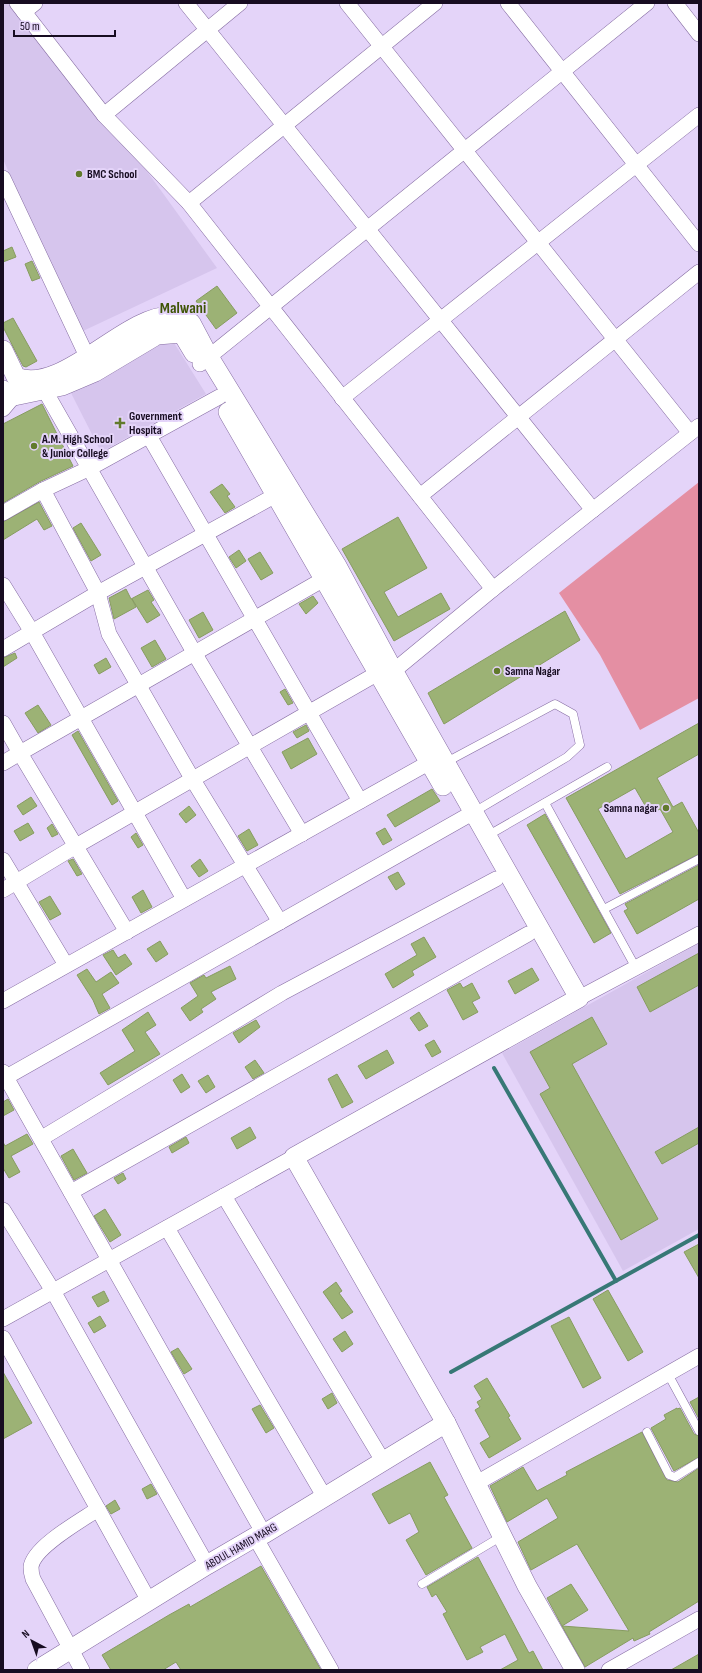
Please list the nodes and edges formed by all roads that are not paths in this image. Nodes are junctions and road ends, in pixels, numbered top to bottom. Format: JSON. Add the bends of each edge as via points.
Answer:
{"nodes":[{"id":1,"x":186,"y":3,"type":"edge"},
{"id":2,"x":240,"y":3,"type":"edge"},
{"id":3,"x":347,"y":3,"type":"edge"},
{"id":4,"x":435,"y":3,"type":"edge"},
{"id":5,"x":508,"y":3,"type":"edge"},
{"id":6,"x":647,"y":3,"type":"edge"},
{"id":7,"x":675,"y":3,"type":"edge"},
{"id":8,"x":25,"y":6,"type":"edge"},
{"id":9,"x":207,"y":29,"type":"junction"},
{"id":10,"x":699,"y":34,"type":"edge"},
{"id":11,"x":382,"y":46,"type":"junction"},
{"id":12,"x":562,"y":72,"type":"junction"},
{"id":13,"x":104,"y":115,"type":"junction"},
{"id":14,"x":699,"y":115,"type":"edge"},
{"id":15,"x":284,"y":125,"type":"junction"},
{"id":16,"x":464,"y":150,"type":"junction"},
{"id":17,"x":636,"y":165,"type":"junction"},
{"id":18,"x":3,"y":178,"type":"edge"},
{"id":19,"x":189,"y":203,"type":"junction"},
{"id":20,"x":367,"y":229,"type":"junction"},
{"id":21,"x":538,"y":243,"type":"junction"},
{"id":22,"x":699,"y":244,"type":"edge"},
{"id":23,"x":699,"y":272,"type":"edge"},
{"id":24,"x":270,"y":306,"type":"junction"},
{"id":25,"x":440,"y":320,"type":"junction"},
{"id":26,"x":615,"y":339,"type":"junction"},
{"id":27,"x":3,"y":350,"type":"edge"},
{"id":28,"x":204,"y":360,"type":"junction"},
{"id":29,"x":91,"y":364,"type":"junction"},
{"id":30,"x":20,"y":378,"type":"junction"},
{"id":31,"x":44,"y":389,"type":"junction"},
{"id":32,"x":219,"y":396,"type":"junction"},
{"id":33,"x":7,"y":398,"type":"edge"},
{"id":34,"x":342,"y":398,"type":"junction"},
{"id":35,"x":518,"y":417,"type":"junction"},
{"id":36,"x":694,"y":430,"type":"edge"},
{"id":37,"x":149,"y":436,"type":"junction"},
{"id":38,"x":90,"y":468,"type":"junction"},
{"id":39,"x":44,"y":490,"type":"junction"},
{"id":40,"x":276,"y":495,"type":"junction"},
{"id":41,"x":420,"y":496,"type":"junction"},
{"id":42,"x":593,"y":510,"type":"junction"},
{"id":43,"x":3,"y":513,"type":"edge"},
{"id":44,"x":206,"y":534,"type":"junction"},
{"id":45,"x":146,"y":567,"type":"junction"},
{"id":46,"x":324,"y":579,"type":"junction"},
{"id":47,"x":3,"y":585,"type":"edge"},
{"id":48,"x":493,"y":589,"type":"junction"},
{"id":49,"x":98,"y":593,"type":"junction"},
{"id":50,"x":255,"y":618,"type":"junction"},
{"id":51,"x":32,"y":632,"type":"junction"},
{"id":52,"x":3,"y":649,"type":"edge"},
{"id":53,"x":194,"y":653,"type":"junction"},
{"id":54,"x":385,"y":675,"type":"junction"},
{"id":55,"x":138,"y":686,"type":"junction"},
{"id":56,"x":310,"y":713,"type":"junction"},
{"id":57,"x":81,"y":718,"type":"junction"},
{"id":58,"x":3,"y":723,"type":"edge"},
{"id":59,"x":250,"y":747,"type":"junction"},
{"id":60,"x":20,"y":753,"type":"junction"},
{"id":61,"x":439,"y":761,"type":"junction"},
{"id":62,"x":3,"y":763,"type":"edge"},
{"id":63,"x":607,"y":767,"type":"dead end"},
{"id":64,"x":193,"y":780,"type":"junction"},
{"id":65,"x":360,"y":801,"type":"junction"},
{"id":66,"x":545,"y":803,"type":"junction"},
{"id":67,"x":134,"y":812,"type":"junction"},
{"id":68,"x":468,"y":816,"type":"junction"},
{"id":69,"x":302,"y":834,"type":"junction"},
{"id":70,"x":487,"y":836,"type":"junction"},
{"id":71,"x":76,"y":846,"type":"junction"},
{"id":72,"x":699,"y":859,"type":"edge"},
{"id":73,"x":3,"y":860,"type":"edge"},
{"id":74,"x":246,"y":865,"type":"junction"},
{"id":75,"x":496,"y":878,"type":"junction"},
{"id":76,"x":9,"y":886,"type":"edge"},
{"id":77,"x":184,"y":899,"type":"junction"},
{"id":78,"x":604,"y":909,"type":"junction"},
{"id":79,"x":280,"y":922,"type":"junction"},
{"id":80,"x":127,"y":932,"type":"junction"},
{"id":81,"x":528,"y":934,"type":"junction"},
{"id":82,"x":699,"y":934,"type":"edge"},
{"id":83,"x":66,"y":965,"type":"junction"},
{"id":84,"x":636,"y":968,"type":"junction"},
{"id":85,"x":3,"y":1001,"type":"edge"},
{"id":86,"x":574,"y":1001,"type":"junction"},
{"id":87,"x":4,"y":1076,"type":"edge"},
{"id":88,"x":42,"y":1138,"type":"junction"},
{"id":89,"x":294,"y":1157,"type":"junction"},
{"id":90,"x":71,"y":1192,"type":"junction"},
{"id":91,"x":224,"y":1196,"type":"junction"},
{"id":92,"x":3,"y":1210,"type":"edge"},
{"id":93,"x":167,"y":1228,"type":"junction"},
{"id":94,"x":108,"y":1260,"type":"junction"},
{"id":95,"x":53,"y":1291,"type":"junction"},
{"id":96,"x":3,"y":1319,"type":"edge"},
{"id":97,"x":3,"y":1338,"type":"edge"},
{"id":98,"x":699,"y":1356,"type":"edge"},
{"id":99,"x":668,"y":1374,"type":"junction"},
{"id":100,"x":446,"y":1423,"type":"junction"},
{"id":101,"x":699,"y":1431,"type":"edge"},
{"id":102,"x":647,"y":1432,"type":"dead end"},
{"id":103,"x":383,"y":1461,"type":"junction"},
{"id":104,"x":699,"y":1462,"type":"edge"},
{"id":105,"x":475,"y":1484,"type":"junction"},
{"id":106,"x":324,"y":1496,"type":"junction"},
{"id":107,"x":98,"y":1509,"type":"junction"},
{"id":108,"x":259,"y":1536,"type":"junction"},
{"id":109,"x":502,"y":1536,"type":"junction"},
{"id":110,"x":207,"y":1565,"type":"junction"},
{"id":111,"x":422,"y":1584,"type":"dead end"},
{"id":112,"x":150,"y":1601,"type":"junction"},
{"id":113,"x":699,"y":1619,"type":"edge"},
{"id":114,"x":72,"y":1650,"type":"junction"},
{"id":115,"x":37,"y":1670,"type":"edge"},
{"id":116,"x":82,"y":1670,"type":"edge"},
{"id":117,"x":331,"y":1670,"type":"edge"},
{"id":118,"x":575,"y":1670,"type":"edge"},
{"id":119,"x":609,"y":1670,"type":"edge"}],
"edges":[{"from":1,"to":9,"type":"street"},
{"from":2,"to":9,"type":"street"},
{"from":3,"to":11,"type":"street"},
{"from":4,"to":11,"type":"street"},
{"from":5,"to":12,"type":"street"},
{"from":6,"to":12,"type":"street"},
{"from":7,"to":10,"type":"street"},
{"from":8,"to":13,"type":"street"},
{"from":9,"to":13,"type":"street"},
{"from":9,"to":15,"type":"street"},
{"from":11,"to":15,"type":"street"},
{"from":11,"to":16,"type":"street"},
{"from":12,"to":16,"type":"street"},
{"from":12,"to":17,"type":"street"},
{"from":13,"to":19,"type":"street"},
{"from":14,"to":17,"type":"street"},
{"from":15,"to":19,"type":"street"},
{"from":15,"to":20,"type":"street"},
{"from":16,"to":20,"type":"street"},
{"from":16,"to":21,"type":"street"},
{"from":17,"to":21,"type":"street"},
{"from":17,"to":22,"type":"street"},
{"from":18,"to":29,"type":"street"},
{"from":19,"to":24,"type":"street"},
{"from":20,"to":24,"type":"street"},
{"from":20,"to":25,"type":"street"},
{"from":21,"to":25,"type":"street"},
{"from":21,"to":26,"type":"street"},
{"from":23,"to":26,"type":"street"},
{"from":24,"to":28,"type":"street"},
{"from":24,"to":34,"type":"street"},
{"from":25,"to":34,"type":"street"},
{"from":25,"to":35,"type":"street"},
{"from":26,"to":35,"type":"street"},
{"from":26,"to":36,"type":"street"},
{"from":27,"to":30,"type":"street","via":[[16,377]]},
{"from":28,"to":29,"type":"street","via":[[182,333],[157,335]]},
{"from":28,"to":32,"type":"street"},
{"from":28,"to":54,"type":"street","via":[[337,566]]},
{"from":29,"to":30,"type":"street","via":[[32,379]]},
{"from":29,"to":31,"type":"street","via":[[62,386]]},
{"from":30,"to":33,"type":"street"},
{"from":31,"to":33,"type":"street"},
{"from":31,"to":38,"type":"street"},
{"from":32,"to":37,"type":"street"},
{"from":32,"to":40,"type":"street"},
{"from":34,"to":41,"type":"street"},
{"from":35,"to":41,"type":"street"},
{"from":35,"to":42,"type":"street"},
{"from":36,"to":42,"type":"street"},
{"from":37,"to":38,"type":"street"},
{"from":37,"to":44,"type":"street"},
{"from":38,"to":39,"type":"street"},
{"from":38,"to":45,"type":"street"},
{"from":39,"to":43,"type":"street"},
{"from":39,"to":49,"type":"street"},
{"from":40,"to":44,"type":"street"},
{"from":40,"to":46,"type":"street"},
{"from":41,"to":48,"type":"street"},
{"from":42,"to":48,"type":"street"},
{"from":44,"to":45,"type":"street"},
{"from":44,"to":50,"type":"street"},
{"from":45,"to":49,"type":"street"},
{"from":45,"to":53,"type":"street"},
{"from":46,"to":50,"type":"street"},
{"from":46,"to":54,"type":"street"},
{"from":47,"to":51,"type":"street"},
{"from":48,"to":54,"type":"street"},
{"from":49,"to":51,"type":"street"},
{"from":49,"to":55,"type":"street","via":[[109,634]]},
{"from":50,"to":53,"type":"street"},
{"from":50,"to":56,"type":"street"},
{"from":51,"to":52,"type":"street"},
{"from":51,"to":57,"type":"street"},
{"from":53,"to":55,"type":"street"},
{"from":53,"to":59,"type":"street"},
{"from":54,"to":56,"type":"street"},
{"from":54,"to":61,"type":"street"},
{"from":55,"to":57,"type":"street"},
{"from":55,"to":64,"type":"street"},
{"from":56,"to":59,"type":"street"},
{"from":56,"to":65,"type":"street"},
{"from":57,"to":60,"type":"street"},
{"from":57,"to":67,"type":"street"},
{"from":58,"to":60,"type":"street"},
{"from":59,"to":64,"type":"street"},
{"from":59,"to":69,"type":"street"},
{"from":60,"to":62,"type":"street"},
{"from":60,"to":71,"type":"street"},
{"from":61,"to":65,"type":"street"},
{"from":61,"to":68,"type":"street"},
{"from":61,"to":68,"type":"lane","via":[[454,758],[555,704],[573,714],[580,745],[567,757]]},
{"from":63,"to":66,"type":"lane"},
{"from":64,"to":67,"type":"street"},
{"from":64,"to":74,"type":"street"},
{"from":65,"to":69,"type":"street"},
{"from":66,"to":70,"type":"lane"},
{"from":66,"to":78,"type":"lane"},
{"from":67,"to":71,"type":"street"},
{"from":67,"to":77,"type":"street"},
{"from":68,"to":70,"type":"street"},
{"from":68,"to":75,"type":"street"},
{"from":68,"to":79,"type":"street"},
{"from":69,"to":74,"type":"street"},
{"from":70,"to":86,"type":"street"},
{"from":71,"to":76,"type":"street"},
{"from":71,"to":80,"type":"street"},
{"from":72,"to":78,"type":"lane"},
{"from":73,"to":76,"type":"street"},
{"from":74,"to":77,"type":"street"},
{"from":74,"to":79,"type":"street"},
{"from":75,"to":81,"type":"street"},
{"from":75,"to":88,"type":"street","via":[[282,993]]},
{"from":76,"to":83,"type":"street"},
{"from":77,"to":80,"type":"street"},
{"from":78,"to":84,"type":"lane"},
{"from":79,"to":87,"type":"street"},
{"from":80,"to":83,"type":"street"},
{"from":81,"to":86,"type":"street"},
{"from":81,"to":90,"type":"street"},
{"from":82,"to":84,"type":"street"},
{"from":83,"to":85,"type":"street"},
{"from":84,"to":86,"type":"street"},
{"from":86,"to":89,"type":"street"},
{"from":87,"to":88,"type":"street"},
{"from":88,"to":90,"type":"street"},
{"from":89,"to":91,"type":"street"},
{"from":89,"to":100,"type":"street"},
{"from":90,"to":94,"type":"street"},
{"from":91,"to":93,"type":"street"},
{"from":91,"to":103,"type":"street"},
{"from":92,"to":95,"type":"street"},
{"from":93,"to":94,"type":"street"},
{"from":93,"to":106,"type":"street"},
{"from":94,"to":95,"type":"street"},
{"from":94,"to":108,"type":"street"},
{"from":95,"to":96,"type":"street"},
{"from":95,"to":110,"type":"street"},
{"from":97,"to":107,"type":"street"},
{"from":98,"to":99,"type":"street"},
{"from":99,"to":101,"type":"lane"},
{"from":99,"to":105,"type":"street"},
{"from":100,"to":103,"type":"street","name":"ABDUL HAMID MARG"},
{"from":100,"to":105,"type":"street"},
{"from":102,"to":104,"type":"lane","via":[[669,1475],[675,1477]]},
{"from":103,"to":106,"type":"street","name":"ABDUL HAMID MARG"},
{"from":105,"to":109,"type":"street"},
{"from":106,"to":108,"type":"street","name":"ABDUL HAMID MARG"},
{"from":107,"to":112,"type":"street"},
{"from":107,"to":114,"type":"street","via":[[46,1544],[36,1554],[31,1566],[33,1579]]},
{"from":108,"to":110,"type":"street","name":"ABDUL HAMID MARG"},
{"from":108,"to":117,"type":"street"},
{"from":109,"to":111,"type":"lane"},
{"from":109,"to":118,"type":"street"},
{"from":110,"to":112,"type":"street","name":"ABDUL HAMID MARG"},
{"from":112,"to":114,"type":"street","name":"ABDUL HAMID MARG"},
{"from":113,"to":119,"type":"street"},
{"from":114,"to":115,"type":"street","name":"ABDUL HAMID MARG"},
{"from":114,"to":116,"type":"street"}]}
